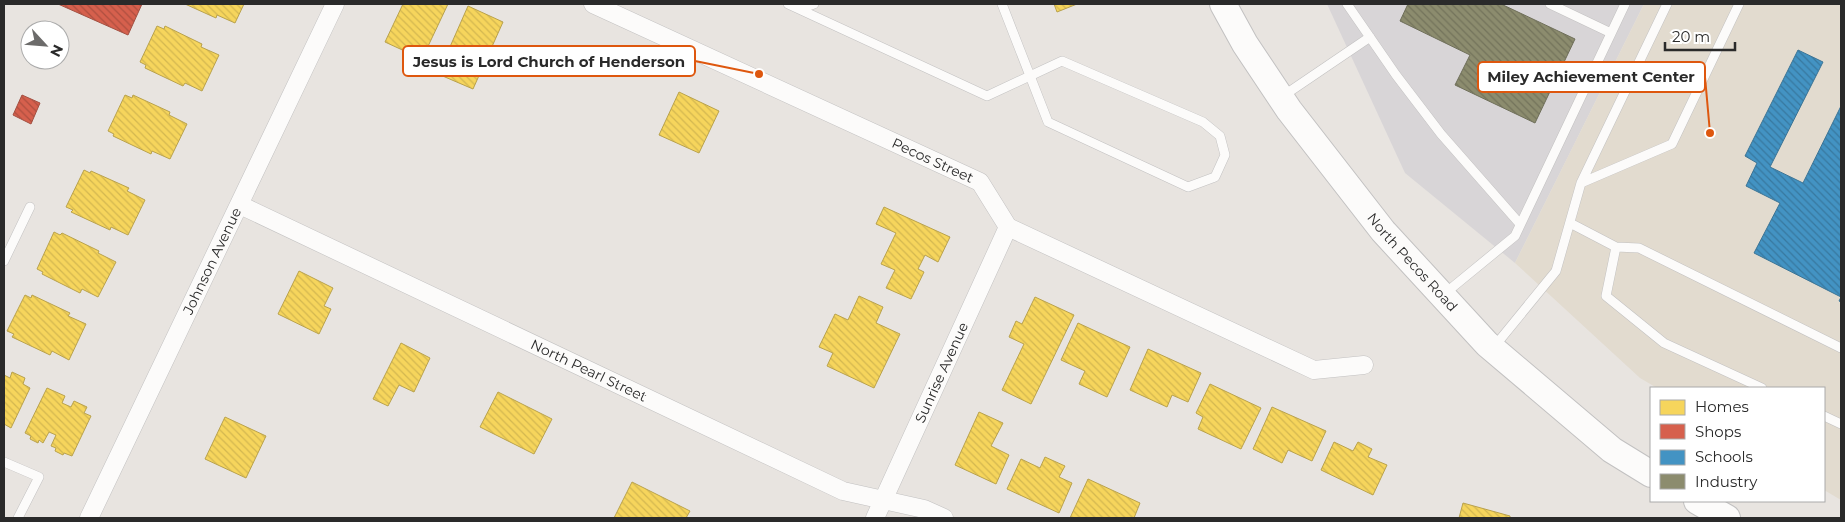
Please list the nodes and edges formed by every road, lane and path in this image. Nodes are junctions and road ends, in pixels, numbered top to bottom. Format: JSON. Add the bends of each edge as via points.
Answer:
{"nodes":[{"id":1,"x":335,"y":4,"type":"edge"},
{"id":2,"x":593,"y":4,"type":"edge"},
{"id":3,"x":788,"y":4,"type":"edge"},
{"id":4,"x":814,"y":4,"type":"edge"},
{"id":5,"x":1002,"y":4,"type":"edge"},
{"id":6,"x":1223,"y":4,"type":"edge"},
{"id":7,"x":1347,"y":4,"type":"edge"},
{"id":8,"x":1550,"y":4,"type":"edge"},
{"id":9,"x":1625,"y":4,"type":"edge"},
{"id":10,"x":1667,"y":4,"type":"edge"},
{"id":11,"x":1739,"y":4,"type":"edge"},
{"id":12,"x":800,"y":9,"type":"junction"},
{"id":13,"x":1611,"y":33,"type":"junction"},
{"id":14,"x":1370,"y":37,"type":"junction"},
{"id":15,"x":1030,"y":76,"type":"junction"},
{"id":16,"x":1281,"y":97,"type":"junction"},
{"id":17,"x":1581,"y":183,"type":"junction"},
{"id":18,"x":240,"y":205,"type":"junction"},
{"id":19,"x":30,"y":207,"type":"dead end"},
{"id":20,"x":1570,"y":223,"type":"junction"},
{"id":21,"x":1520,"y":224,"type":"junction"},
{"id":22,"x":1008,"y":227,"type":"junction"},
{"id":23,"x":1616,"y":247,"type":"junction"},
{"id":24,"x":4,"y":261,"type":"edge"},
{"id":25,"x":1442,"y":296,"type":"junction"},
{"id":26,"x":1841,"y":348,"type":"edge"},
{"id":27,"x":1493,"y":349,"type":"junction"},
{"id":28,"x":1364,"y":365,"type":"dead end"},
{"id":29,"x":1760,"y":387,"type":"edge"},
{"id":30,"x":1825,"y":416,"type":"edge"},
{"id":31,"x":1841,"y":424,"type":"edge"},
{"id":32,"x":4,"y":462,"type":"edge"},
{"id":33,"x":1650,"y":473,"type":"edge"},
{"id":34,"x":884,"y":500,"type":"junction"},
{"id":35,"x":1699,"y":502,"type":"edge"},
{"id":36,"x":18,"y":518,"type":"edge"},
{"id":37,"x":89,"y":518,"type":"edge"},
{"id":38,"x":875,"y":518,"type":"edge"},
{"id":39,"x":944,"y":518,"type":"edge"},
{"id":40,"x":1727,"y":518,"type":"edge"}],
"edges":[{"from":1,"to":18,"type":"street","name":"Johnson Avenue"},
{"from":2,"to":22,"type":"street","name":"Pecos Street","via":[[980,182]]},
{"from":3,"to":12,"type":"lane"},
{"from":4,"to":12,"type":"lane"},
{"from":5,"to":15,"type":"lane"},
{"from":6,"to":16,"type":"main road","name":"North Pecos Road"},
{"from":7,"to":14,"type":"lane"},
{"from":8,"to":13,"type":"lane"},
{"from":9,"to":13,"type":"lane"},
{"from":10,"to":17,"type":"lane"},
{"from":11,"to":17,"type":"lane","via":[[1672,144]]},
{"from":12,"to":15,"type":"lane","via":[[987,96]]},
{"from":13,"to":21,"type":"lane"},
{"from":14,"to":16,"type":"lane"},
{"from":14,"to":21,"type":"lane","via":[[1441,134]]},
{"from":15,"to":15,"type":"lane","via":[[1048,122],[1188,187],[1216,177],[1225,155],[1220,136],[1203,122],[1062,61]]},
{"from":16,"to":25,"type":"main road","name":"North Pecos Road","via":[[1382,231]]},
{"from":17,"to":20,"type":"lane"},
{"from":18,"to":34,"type":"street","name":"North Pearl Street","via":[[844,491]]},
{"from":18,"to":37,"type":"street","name":"Johnson Avenue"},
{"from":19,"to":24,"type":"lane"},
{"from":20,"to":23,"type":"lane"},
{"from":20,"to":27,"type":"lane","via":[[1556,271]]},
{"from":21,"to":25,"type":"lane","via":[[1515,236]]},
{"from":22,"to":28,"type":"street","via":[[1314,370]]},
{"from":22,"to":34,"type":"street","name":"Sunrise Avenue"},
{"from":23,"to":26,"type":"lane","via":[[1639,248]]},
{"from":23,"to":29,"type":"lane","via":[[1606,296],[1664,343]]},
{"from":25,"to":27,"type":"main road","name":"North Pecos Road"},
{"from":27,"to":33,"type":"main road","name":"North Pecos Road","via":[[1612,450]]},
{"from":30,"to":31,"type":"lane"},
{"from":32,"to":36,"type":"lane","via":[[38,478]]},
{"from":34,"to":38,"type":"street","name":"Sunrise Avenue"},
{"from":34,"to":39,"type":"street","name":"North Pearl Street","via":[[924,509]]},
{"from":35,"to":40,"type":"main road"}]}
